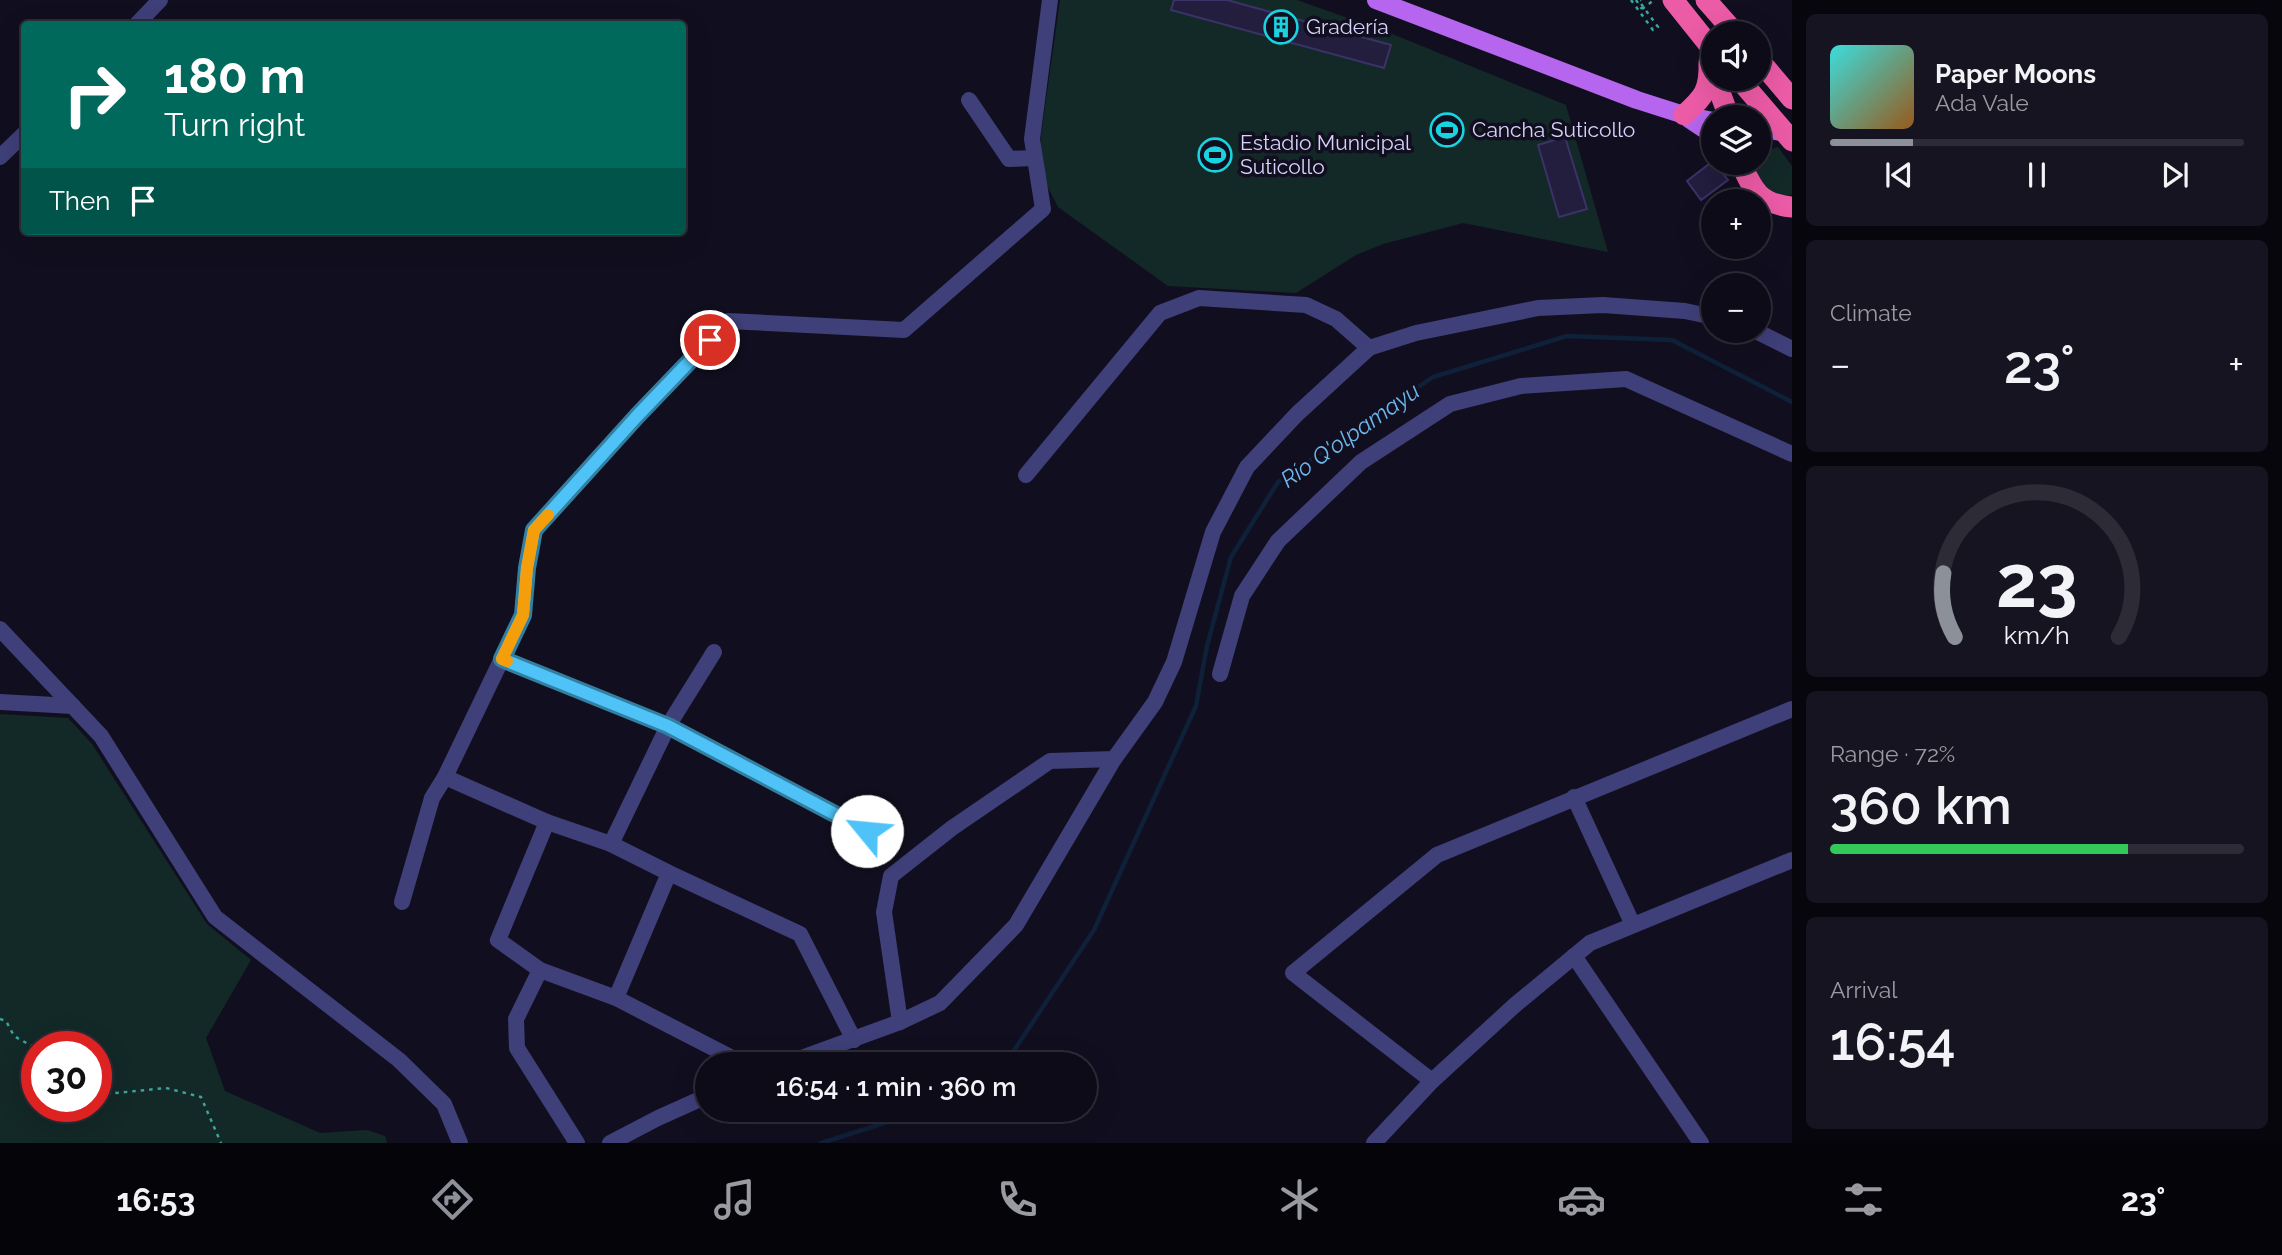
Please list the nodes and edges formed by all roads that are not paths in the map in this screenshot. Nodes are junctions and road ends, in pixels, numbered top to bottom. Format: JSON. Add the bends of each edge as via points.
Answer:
{"nodes":[{"id":1,"x":160,"y":0,"type":"edge"},
{"id":2,"x":1050,"y":0,"type":"edge"},
{"id":3,"x":1376,"y":0,"type":"edge"},
{"id":4,"x":1673,"y":0,"type":"edge"},
{"id":5,"x":1706,"y":0,"type":"edge"},
{"id":6,"x":141,"y":21,"type":"edge"},
{"id":7,"x":1724,"y":21,"type":"edge"},
{"id":8,"x":1701,"y":45,"type":"edge"},
{"id":9,"x":1771,"y":74,"type":"edge"},
{"id":10,"x":1706,"y":91,"type":"edge"},
{"id":11,"x":1750,"y":91,"type":"edge"},
{"id":12,"x":1792,"y":99,"type":"edge"},
{"id":13,"x":969,"y":100,"type":"dead end"},
{"id":14,"x":1684,"y":115,"type":"junction"},
{"id":15,"x":1701,"y":119,"type":"edge"},
{"id":16,"x":1701,"y":127,"type":"edge"},
{"id":17,"x":1771,"y":131,"type":"edge"},
{"id":18,"x":1790,"y":136,"type":"edge"},
{"id":19,"x":21,"y":137,"type":"edge"},
{"id":20,"x":0,"y":157,"type":"edge"},
{"id":21,"x":1033,"y":158,"type":"junction"},
{"id":22,"x":1746,"y":175,"type":"edge"},
{"id":23,"x":1792,"y":207,"type":"edge"},
{"id":24,"x":1701,"y":314,"type":"edge"},
{"id":25,"x":1771,"y":338,"type":"edge"},
{"id":26,"x":1369,"y":348,"type":"junction"},
{"id":27,"x":1792,"y":349,"type":"edge"},
{"id":28,"x":1792,"y":454,"type":"edge"},
{"id":29,"x":1026,"y":475,"type":"dead end"},
{"id":30,"x":0,"y":629,"type":"edge"},
{"id":31,"x":714,"y":652,"type":"dead end"},
{"id":32,"x":502,"y":659,"type":"junction"},
{"id":33,"x":1220,"y":674,"type":"dead end"},
{"id":34,"x":0,"y":702,"type":"edge"},
{"id":35,"x":73,"y":706,"type":"junction"},
{"id":36,"x":1792,"y":709,"type":"edge"},
{"id":37,"x":668,"y":726,"type":"junction"},
{"id":38,"x":1115,"y":759,"type":"junction"},
{"id":39,"x":445,"y":777,"type":"junction"},
{"id":40,"x":1574,"y":797,"type":"junction"},
{"id":41,"x":547,"y":822,"type":"junction"},
{"id":42,"x":867,"y":831,"type":"dead end"},
{"id":43,"x":611,"y":844,"type":"junction"},
{"id":44,"x":1792,"y":860,"type":"edge"},
{"id":45,"x":669,"y":873,"type":"junction"},
{"id":46,"x":402,"y":902,"type":"dead end"},
{"id":47,"x":1633,"y":925,"type":"junction"},
{"id":48,"x":1574,"y":956,"type":"junction"},
{"id":49,"x":540,"y":970,"type":"junction"},
{"id":50,"x":616,"y":998,"type":"junction"},
{"id":51,"x":900,"y":1022,"type":"junction"},
{"id":52,"x":854,"y":1040,"type":"junction"},
{"id":53,"x":721,"y":1052,"type":"edge"},
{"id":54,"x":820,"y":1052,"type":"edge"},
{"id":55,"x":1432,"y":1081,"type":"junction"},
{"id":56,"x":695,"y":1102,"type":"edge"},
{"id":57,"x":460,"y":1143,"type":"edge"},
{"id":58,"x":577,"y":1143,"type":"edge"},
{"id":59,"x":610,"y":1143,"type":"edge"},
{"id":60,"x":1374,"y":1143,"type":"edge"},
{"id":61,"x":1700,"y":1143,"type":"edge"}],
"edges":[{"from":1,"to":6,"type":"street"},
{"from":2,"to":21,"type":"street"},
{"from":3,"to":14,"type":"main road"},
{"from":4,"to":8,"type":"highway"},
{"from":5,"to":7,"type":"highway"},
{"from":9,"to":12,"type":"highway"},
{"from":10,"to":14,"type":"highway"},
{"from":11,"to":18,"type":"highway"},
{"from":13,"to":21,"type":"street","via":[[1009,159]]},
{"from":14,"to":15,"type":"main road"},
{"from":14,"to":16,"type":"main road"},
{"from":17,"to":18,"type":"main road"},
{"from":19,"to":20,"type":"street"},
{"from":21,"to":32,"type":"street","via":[[1043,209],[904,330],[728,321],[534,530],[523,615]]},
{"from":22,"to":23,"type":"highway","via":[[1765,201]]},
{"from":24,"to":26,"type":"street","via":[[1603,305],[1538,308],[1416,333]]},
{"from":25,"to":27,"type":"street"},
{"from":26,"to":29,"type":"street","via":[[1336,319],[1306,305],[1199,298],[1160,313]]},
{"from":26,"to":38,"type":"street","via":[[1247,467],[1213,532],[1174,662],[1155,702]]},
{"from":28,"to":33,"type":"street","via":[[1626,379],[1521,386],[1450,404],[1361,462],[1278,541],[1241,596]]},
{"from":30,"to":35,"type":"street"},
{"from":31,"to":37,"type":"street"},
{"from":32,"to":37,"type":"street"},
{"from":32,"to":39,"type":"street"},
{"from":34,"to":35,"type":"street"},
{"from":35,"to":57,"type":"street","via":[[101,736],[215,917],[399,1060],[444,1104]]},
{"from":36,"to":40,"type":"street"},
{"from":37,"to":42,"type":"street"},
{"from":37,"to":43,"type":"street"},
{"from":38,"to":51,"type":"street","via":[[1016,925],[940,1003]]},
{"from":38,"to":51,"type":"street","via":[[1050,761],[891,876],[884,912]]},
{"from":39,"to":41,"type":"street"},
{"from":39,"to":46,"type":"street","via":[[432,798]]},
{"from":40,"to":47,"type":"street"},
{"from":40,"to":55,"type":"street","via":[[1437,855],[1293,973]]},
{"from":41,"to":43,"type":"street"},
{"from":41,"to":49,"type":"street","via":[[498,940]]},
{"from":43,"to":45,"type":"street"},
{"from":44,"to":47,"type":"street"},
{"from":45,"to":50,"type":"street"},
{"from":45,"to":52,"type":"street","via":[[800,934]]},
{"from":47,"to":48,"type":"street","via":[[1590,943]]},
{"from":48,"to":55,"type":"street"},
{"from":48,"to":61,"type":"street"},
{"from":49,"to":50,"type":"street"},
{"from":49,"to":58,"type":"street","via":[[516,1019],[517,1048]]},
{"from":50,"to":53,"type":"street"},
{"from":51,"to":52,"type":"street"},
{"from":52,"to":54,"type":"street"},
{"from":55,"to":60,"type":"street"},
{"from":56,"to":59,"type":"street"}]}
